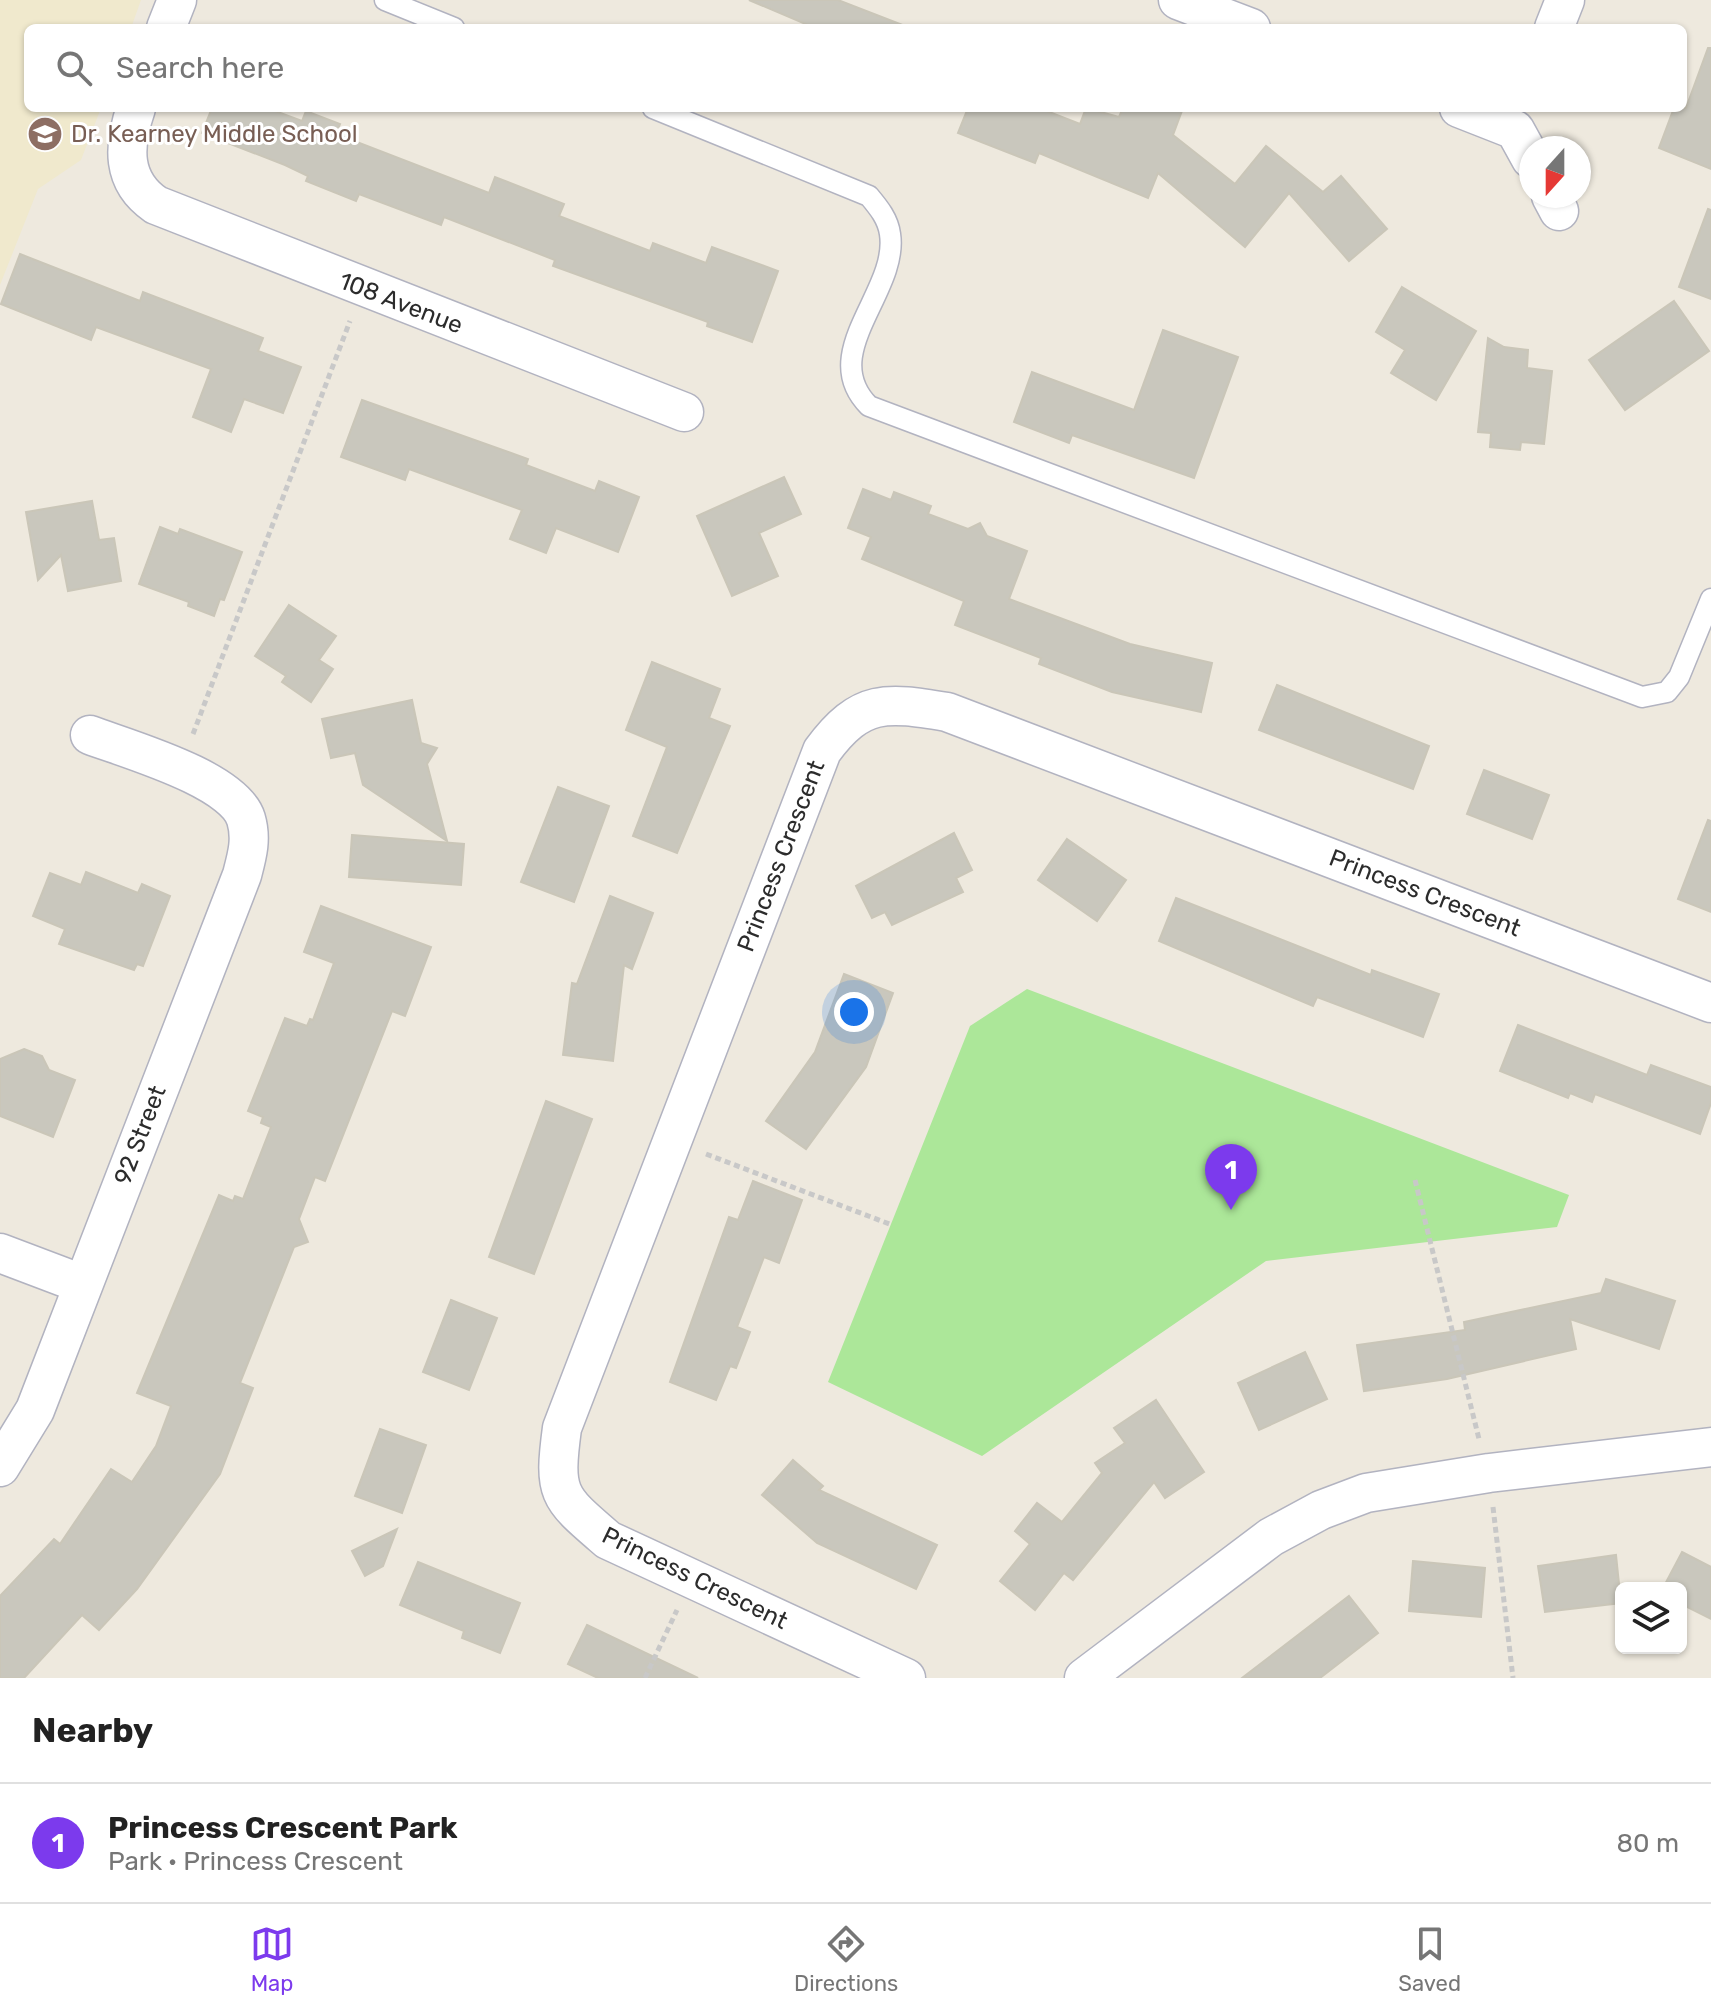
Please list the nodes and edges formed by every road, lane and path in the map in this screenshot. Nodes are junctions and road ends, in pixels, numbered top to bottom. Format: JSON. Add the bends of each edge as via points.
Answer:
{"nodes":[{"id":1,"x":177,"y":0,"type":"edge"},
{"id":2,"x":385,"y":0,"type":"edge"},
{"id":3,"x":1178,"y":0,"type":"edge"},
{"id":4,"x":1565,"y":0,"type":"edge"},
{"id":5,"x":168,"y":24,"type":"edge"},
{"id":6,"x":444,"y":24,"type":"edge"},
{"id":7,"x":1241,"y":24,"type":"edge"},
{"id":8,"x":1556,"y":24,"type":"edge"},
{"id":9,"x":135,"y":112,"type":"edge"},
{"id":10,"x":663,"y":112,"type":"edge"},
{"id":11,"x":1470,"y":112,"type":"edge"},
{"id":12,"x":1523,"y":132,"type":"edge"},
{"id":13,"x":362,"y":289,"type":"junction"},
{"id":14,"x":684,"y":412,"type":"dead end"},
{"id":15,"x":1711,"y":599,"type":"edge"},
{"id":16,"x":90,"y":735,"type":"dead end"},
{"id":17,"x":180,"y":769,"type":"junction"},
{"id":18,"x":1711,"y":1003,"type":"edge"},
{"id":19,"x":672,"y":1141,"type":"junction"},
{"id":20,"x":1415,"y":1180,"type":"dead end"},
{"id":21,"x":892,"y":1225,"type":"dead end"},
{"id":22,"x":0,"y":1253,"type":"edge"},
{"id":23,"x":82,"y":1284,"type":"junction"},
{"id":24,"x":1711,"y":1447,"type":"edge"},
{"id":25,"x":0,"y":1467,"type":"edge"},
{"id":26,"x":1489,"y":1473,"type":"junction"},
{"id":27,"x":692,"y":1578,"type":"junction"},
{"id":28,"x":645,"y":1678,"type":"edge"},
{"id":29,"x":906,"y":1678,"type":"edge"},
{"id":30,"x":1084,"y":1678,"type":"edge"},
{"id":31,"x":1513,"y":1678,"type":"edge"}],
"edges":[{"from":1,"to":5,"type":"street"},
{"from":2,"to":6,"type":"lane"},
{"from":3,"to":7,"type":"street"},
{"from":4,"to":8,"type":"street"},
{"from":9,"to":13,"type":"street","name":"108 Avenue","via":[[129,178],[139,193],[179,216]]},
{"from":10,"to":15,"type":"lane","via":[[869,196],[884,214],[891,248],[848,366],[854,390],[869,406],[1642,697],[1667,692],[1679,677]]},
{"from":11,"to":12,"type":"street"},
{"from":13,"to":14,"type":"street","name":"108 Avenue"},
{"from":13,"to":17,"type":"path"},
{"from":16,"to":17,"type":"street"},
{"from":17,"to":23,"type":"street","name":"92 Street","via":[[233,799],[246,817],[250,845]]},
{"from":18,"to":19,"type":"street","name":"Princess Crescent","via":[[947,712],[901,705],[872,708],[842,723],[822,751]]},
{"from":19,"to":21,"type":"path"},
{"from":19,"to":27,"type":"street","name":"Princess Crescent","via":[[562,1428],[556,1473],[569,1506],[608,1540]]},
{"from":20,"to":26,"type":"path"},
{"from":22,"to":23,"type":"street"},
{"from":23,"to":25,"type":"street","name":"92 Street","via":[[35,1410]]},
{"from":24,"to":26,"type":"street"},
{"from":26,"to":30,"type":"street","via":[[1366,1493],[1321,1510],[1271,1537]]},
{"from":26,"to":31,"type":"path"},
{"from":27,"to":28,"type":"path"},
{"from":27,"to":29,"type":"street","name":"Princess Crescent"}]}
